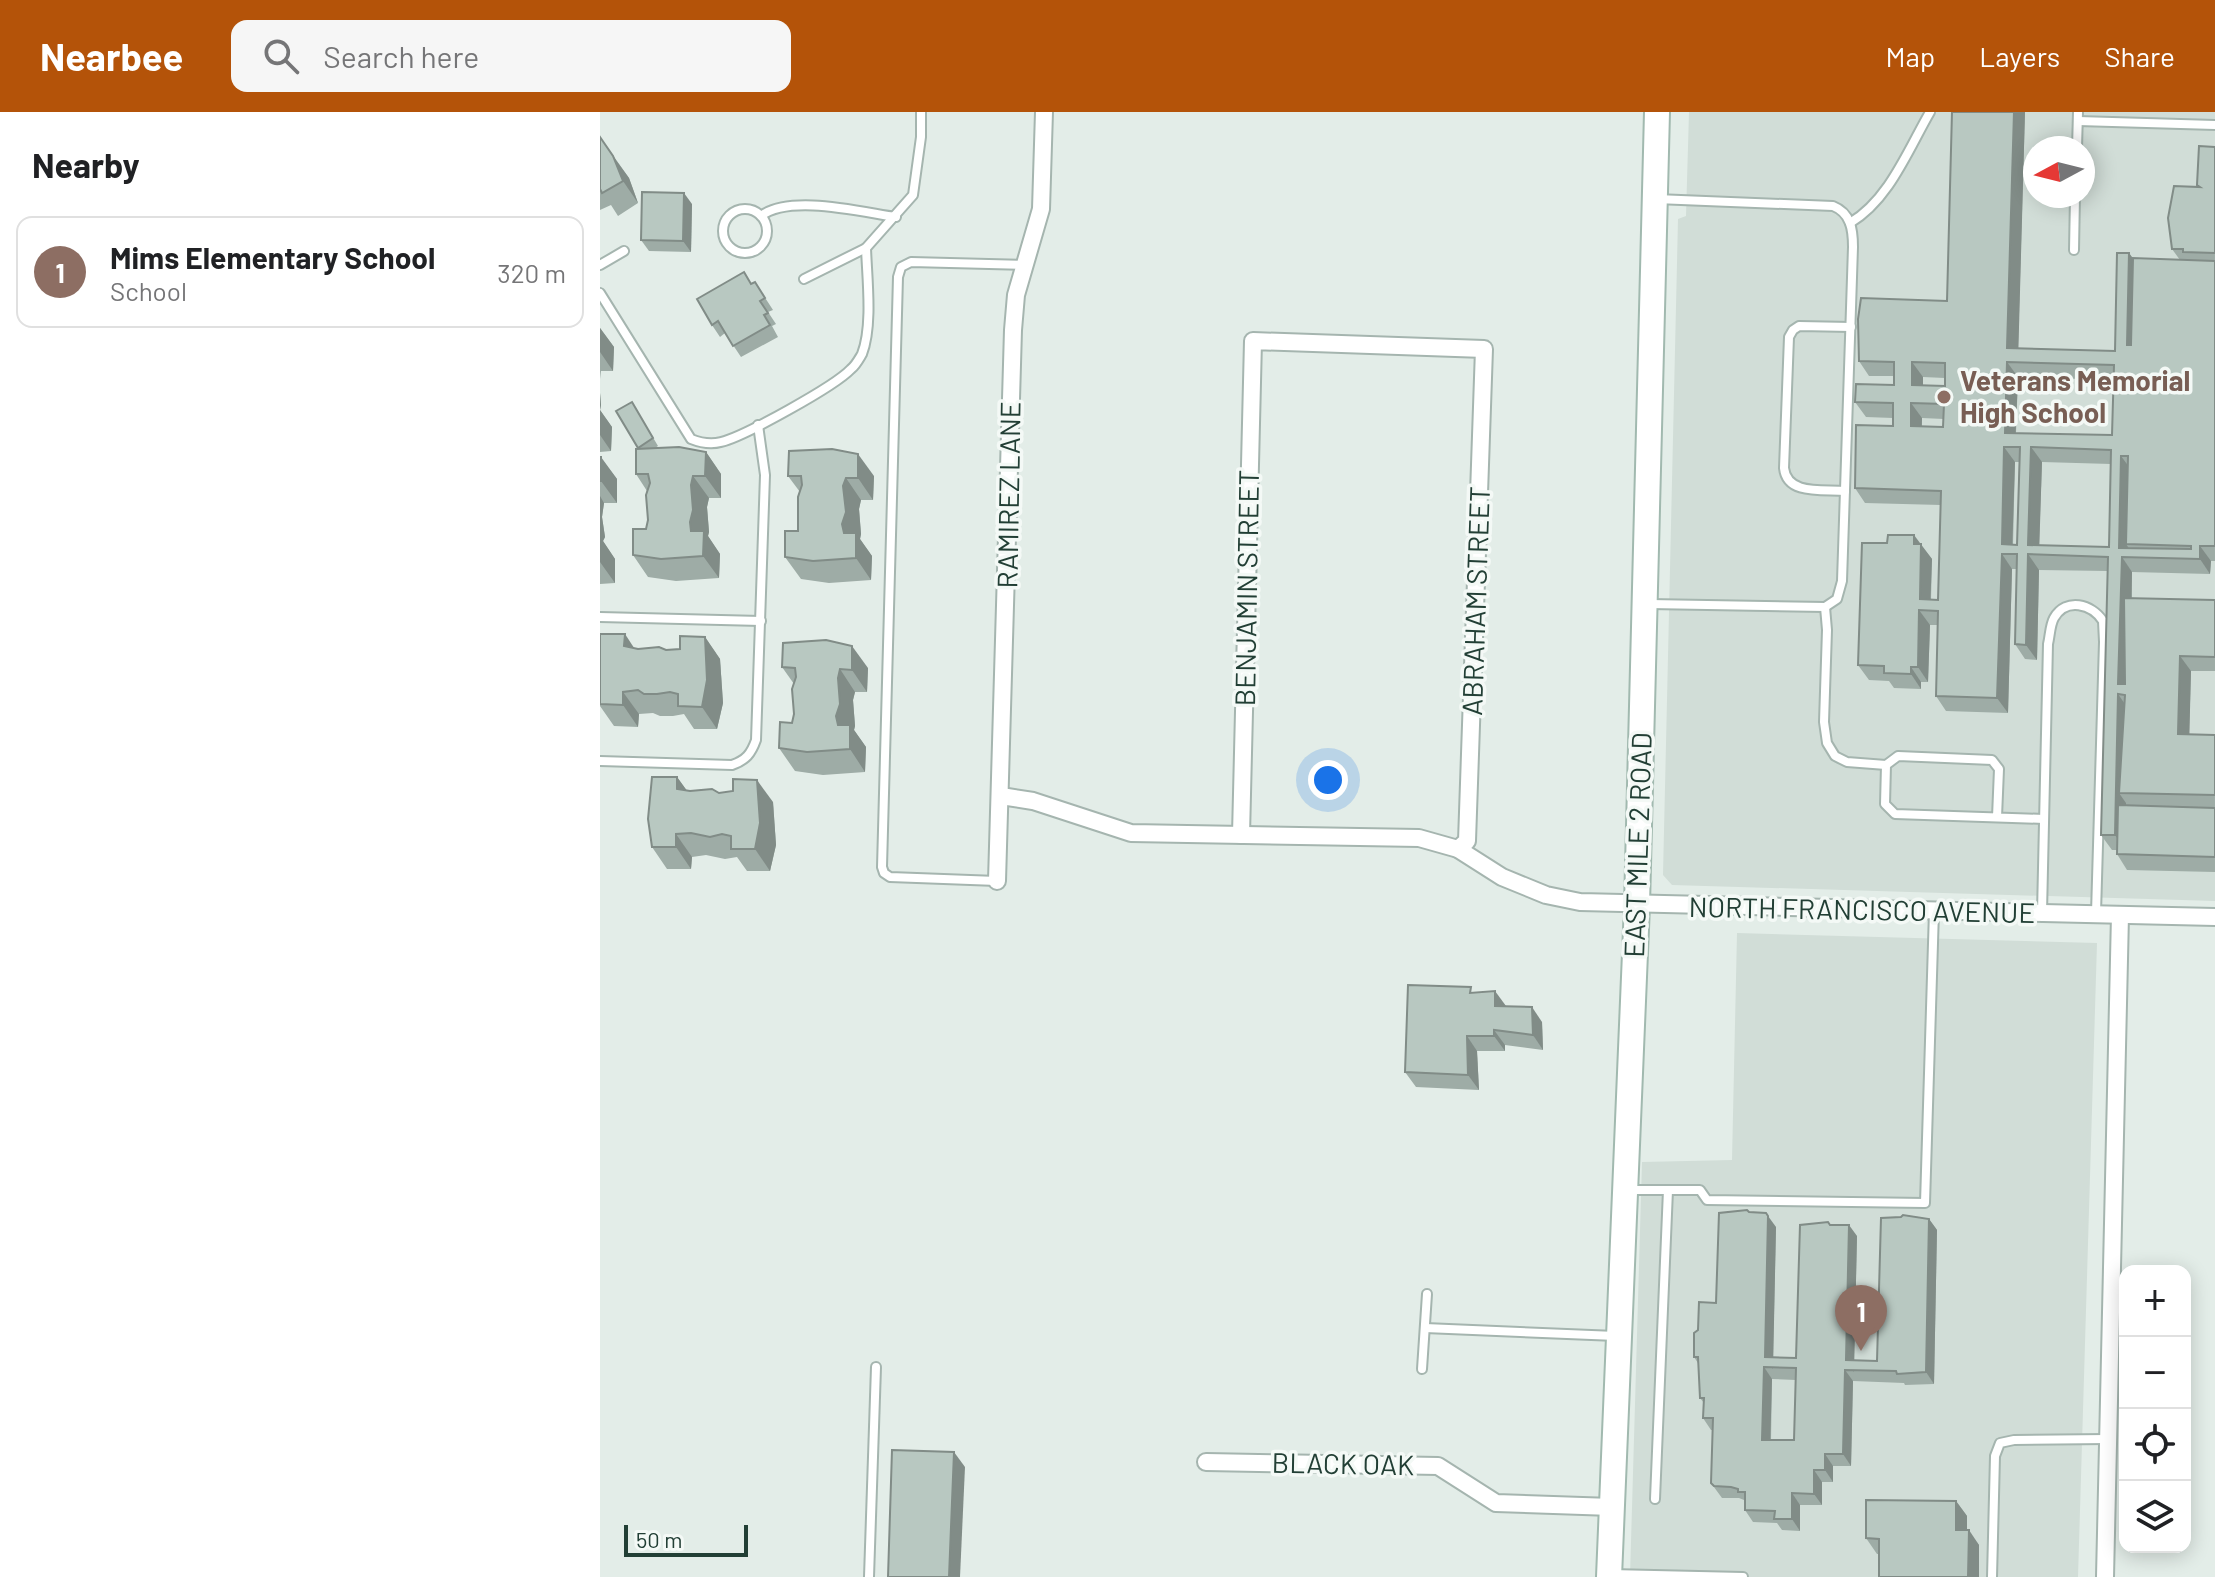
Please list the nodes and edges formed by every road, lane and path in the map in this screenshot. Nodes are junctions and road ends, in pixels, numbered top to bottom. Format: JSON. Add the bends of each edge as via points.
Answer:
{"nodes":[{"id":1,"x":921,"y":112,"type":"edge"},
{"id":2,"x":1044,"y":112,"type":"edge"},
{"id":3,"x":1657,"y":112,"type":"edge"},
{"id":4,"x":1930,"y":112,"type":"edge"},
{"id":5,"x":2128,"y":112,"type":"edge"},
{"id":6,"x":2078,"y":117,"type":"edge"},
{"id":7,"x":2128,"y":123,"type":"junction"},
{"id":8,"x":2215,"y":125,"type":"edge"},
{"id":9,"x":1655,"y":199,"type":"junction"},
{"id":10,"x":2075,"y":208,"type":"edge"},
{"id":11,"x":761,"y":216,"type":"junction"},
{"id":12,"x":896,"y":217,"type":"junction"},
{"id":13,"x":1850,"y":223,"type":"junction"},
{"id":14,"x":866,"y":248,"type":"junction"},
{"id":15,"x":2074,"y":250,"type":"dead end"},
{"id":16,"x":624,"y":251,"type":"dead end"},
{"id":17,"x":600,"y":265,"type":"edge"},
{"id":18,"x":1024,"y":265,"type":"junction"},
{"id":19,"x":804,"y":279,"type":"dead end"},
{"id":20,"x":600,"y":293,"type":"edge"},
{"id":21,"x":1851,"y":327,"type":"junction"},
{"id":22,"x":1484,"y":349,"type":"joint"},
{"id":23,"x":758,"y":425,"type":"junction"},
{"id":24,"x":1845,"y":491,"type":"junction"},
{"id":25,"x":1644,"y":604,"type":"junction"},
{"id":26,"x":1825,"y":607,"type":"junction"},
{"id":27,"x":600,"y":617,"type":"edge"},
{"id":28,"x":761,"y":621,"type":"junction"},
{"id":29,"x":600,"y":761,"type":"edge"},
{"id":30,"x":1886,"y":765,"type":"junction"},
{"id":31,"x":1001,"y":796,"type":"junction"},
{"id":32,"x":1997,"y":817,"type":"junction"},
{"id":33,"x":2044,"y":819,"type":"junction"},
{"id":34,"x":1241,"y":835,"type":"junction"},
{"id":35,"x":1458,"y":849,"type":"junction"},
{"id":36,"x":997,"y":881,"type":"joint"},
{"id":37,"x":1637,"y":905,"type":"junction"},
{"id":38,"x":1934,"y":911,"type":"junction"},
{"id":39,"x":2042,"y":913,"type":"junction"},
{"id":40,"x":2096,"y":914,"type":"junction"},
{"id":41,"x":2120,"y":915,"type":"junction"},
{"id":42,"x":2215,"y":917,"type":"edge"},
{"id":43,"x":1625,"y":1190,"type":"junction"},
{"id":44,"x":1668,"y":1190,"type":"junction"},
{"id":45,"x":1427,"y":1294,"type":"dead end"},
{"id":46,"x":1425,"y":1328,"type":"junction"},
{"id":47,"x":1619,"y":1336,"type":"junction"},
{"id":48,"x":876,"y":1367,"type":"dead end"},
{"id":49,"x":1422,"y":1369,"type":"dead end"},
{"id":50,"x":2109,"y":1439,"type":"junction"},
{"id":51,"x":1206,"y":1462,"type":"dead end"},
{"id":52,"x":1655,"y":1499,"type":"dead end"},
{"id":53,"x":1612,"y":1507,"type":"junction"},
{"id":54,"x":1610,"y":1575,"type":"edge"},
{"id":55,"x":869,"y":1577,"type":"edge"},
{"id":56,"x":1743,"y":1577,"type":"edge"},
{"id":57,"x":1992,"y":1577,"type":"edge"},
{"id":58,"x":2105,"y":1577,"type":"edge"}],
"edges":[{"from":1,"to":12,"type":"lane","via":[[913,195]]},
{"from":2,"to":18,"type":"street","name":"RAMIREZ LANE","via":[[1041,209]]},
{"from":3,"to":9,"type":"main road","name":"EAST MILE 2 ROAD"},
{"from":4,"to":13,"type":"lane","via":[[1886,189]]},
{"from":5,"to":7,"type":"lane"},
{"from":6,"to":7,"type":"lane"},
{"from":7,"to":8,"type":"lane"},
{"from":9,"to":13,"type":"lane","via":[[1833,206]]},
{"from":9,"to":25,"type":"main road","name":"EAST MILE 2 ROAD"},
{"from":10,"to":15,"type":"lane"},
{"from":11,"to":11,"type":"lane","via":[[748,209],[733,212],[723,231],[729,245],[740,252],[759,247],[766,235]]},
{"from":11,"to":12,"type":"lane","via":[[785,205]]},
{"from":12,"to":14,"type":"lane"},
{"from":13,"to":21,"type":"lane"},
{"from":14,"to":19,"type":"lane"},
{"from":14,"to":23,"type":"lane","via":[[865,339],[857,362]]},
{"from":16,"to":17,"type":"lane"},
{"from":18,"to":31,"type":"street","name":"RAMIREZ LANE","via":[[1013,330]]},
{"from":18,"to":36,"type":"lane","via":[[911,262],[901,267],[898,277],[882,867],[890,877]]},
{"from":20,"to":23,"type":"lane","via":[[691,439],[720,442]]},
{"from":21,"to":24,"type":"lane"},
{"from":21,"to":24,"type":"lane","via":[[1793,330],[1785,439],[1784,474],[1792,485]]},
{"from":22,"to":34,"type":"street","name":"BENJAMIN STREET","via":[[1253,341]]},
{"from":22,"to":35,"type":"street","name":"ABRAHAM STREET","via":[[1467,841]]},
{"from":23,"to":28,"type":"lane","via":[[765,475]]},
{"from":24,"to":26,"type":"lane","via":[[1840,589],[1837,599]]},
{"from":25,"to":26,"type":"lane"},
{"from":25,"to":37,"type":"main road","name":"EAST MILE 2 ROAD"},
{"from":26,"to":30,"type":"lane","via":[[1827,743],[1847,762]]},
{"from":27,"to":28,"type":"lane"},
{"from":28,"to":29,"type":"lane","via":[[756,740],[743,761]]},
{"from":30,"to":32,"type":"lane","via":[[1885,804],[1891,812]]},
{"from":30,"to":32,"type":"lane","via":[[1898,756],[1992,760],[1999,769]]},
{"from":31,"to":34,"type":"street","name":"NORTH FRANCISCO AVENUE","via":[[1131,833]]},
{"from":31,"to":36,"type":"street","name":"RAMIREZ LANE"},
{"from":32,"to":33,"type":"lane"},
{"from":33,"to":39,"type":"lane"},
{"from":33,"to":40,"type":"lane","via":[[2050,631],[2062,609],[2080,605],[2103,621]]},
{"from":34,"to":35,"type":"street","name":"NORTH FRANCISCO AVENUE","via":[[1419,838]]},
{"from":35,"to":37,"type":"street","name":"NORTH FRANCISCO AVENUE","via":[[1502,877],[1546,895]]},
{"from":37,"to":38,"type":"street","name":"NORTH FRANCISCO AVENUE"},
{"from":37,"to":43,"type":"main road","name":"EAST MILE 2 ROAD"},
{"from":38,"to":39,"type":"street","name":"NORTH FRANCISCO AVENUE"},
{"from":38,"to":44,"type":"lane","via":[[1925,1203],[1707,1200],[1700,1190]]},
{"from":39,"to":40,"type":"street","name":"NORTH FRANCISCO AVENUE"},
{"from":40,"to":41,"type":"street","name":"NORTH FRANCISCO AVENUE"},
{"from":41,"to":42,"type":"street","name":"NORTH FRANCISCO AVENUE"},
{"from":41,"to":50,"type":"street"},
{"from":43,"to":44,"type":"lane"},
{"from":43,"to":47,"type":"main road","name":"EAST MILE 2 ROAD"},
{"from":44,"to":52,"type":"lane"},
{"from":45,"to":46,"type":"lane"},
{"from":46,"to":47,"type":"lane"},
{"from":46,"to":49,"type":"lane"},
{"from":47,"to":53,"type":"main road","name":"EAST MILE 2 ROAD"},
{"from":48,"to":55,"type":"lane"},
{"from":50,"to":57,"type":"lane","via":[[2000,1443],[1995,1456]]},
{"from":50,"to":58,"type":"street"},
{"from":51,"to":53,"type":"street","name":"BLACK OAK","via":[[1438,1466],[1496,1503]]},
{"from":53,"to":54,"type":"main road","name":"EAST MILE 2 ROAD"},
{"from":54,"to":56,"type":"lane"}]}
